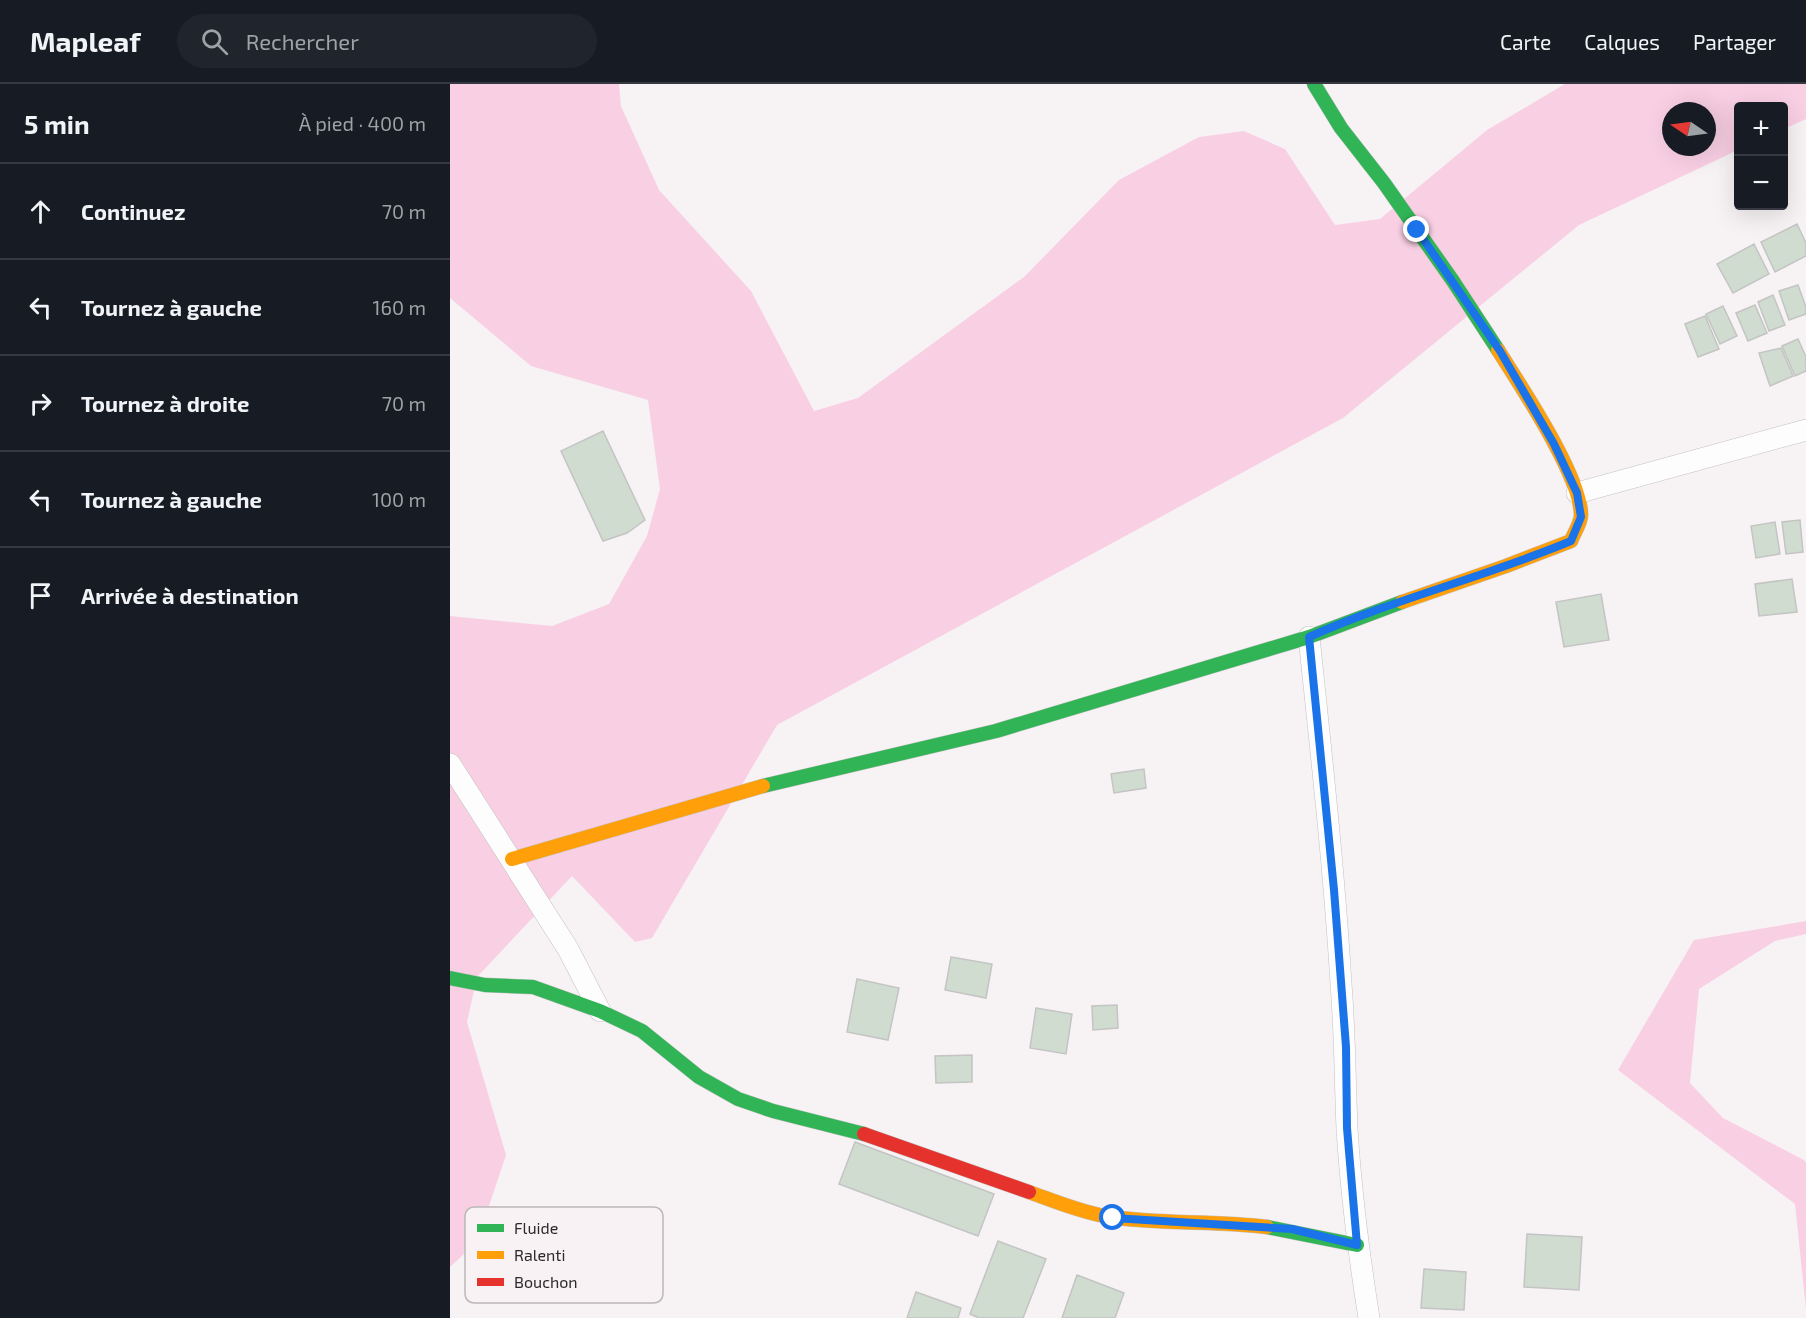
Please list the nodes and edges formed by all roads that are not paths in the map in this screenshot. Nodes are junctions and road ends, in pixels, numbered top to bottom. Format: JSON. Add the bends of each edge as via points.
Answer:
{"nodes":[{"id":1,"x":1314,"y":84,"type":"edge"},
{"id":2,"x":1806,"y":430,"type":"edge"},
{"id":3,"x":1577,"y":493,"type":"junction"},
{"id":4,"x":1309,"y":637,"type":"junction"},
{"id":5,"x":450,"y":764,"type":"edge"},
{"id":6,"x":512,"y":859,"type":"junction"},
{"id":7,"x":450,"y":978,"type":"edge"},
{"id":8,"x":600,"y":1011,"type":"junction"},
{"id":9,"x":1357,"y":1245,"type":"junction"},
{"id":10,"x":1369,"y":1318,"type":"edge"}],
"edges":[{"from":1,"to":3,"type":"street","via":[[1500,351],[1554,444]]},
{"from":2,"to":3,"type":"street"},
{"from":3,"to":4,"type":"street","via":[[1581,517],[1571,541]]},
{"from":4,"to":6,"type":"street","via":[[996,731],[783,780]]},
{"from":4,"to":9,"type":"street","via":[[1336,912]]},
{"from":5,"to":6,"type":"street"},
{"from":6,"to":8,"type":"street","via":[[568,949]]},
{"from":7,"to":8,"type":"street","via":[[485,985],[533,987]]},
{"from":8,"to":9,"type":"street","via":[[642,1031],[699,1077],[738,1099],[861,1133],[1082,1211],[1147,1221],[1292,1229]]},
{"from":9,"to":10,"type":"street"}]}
